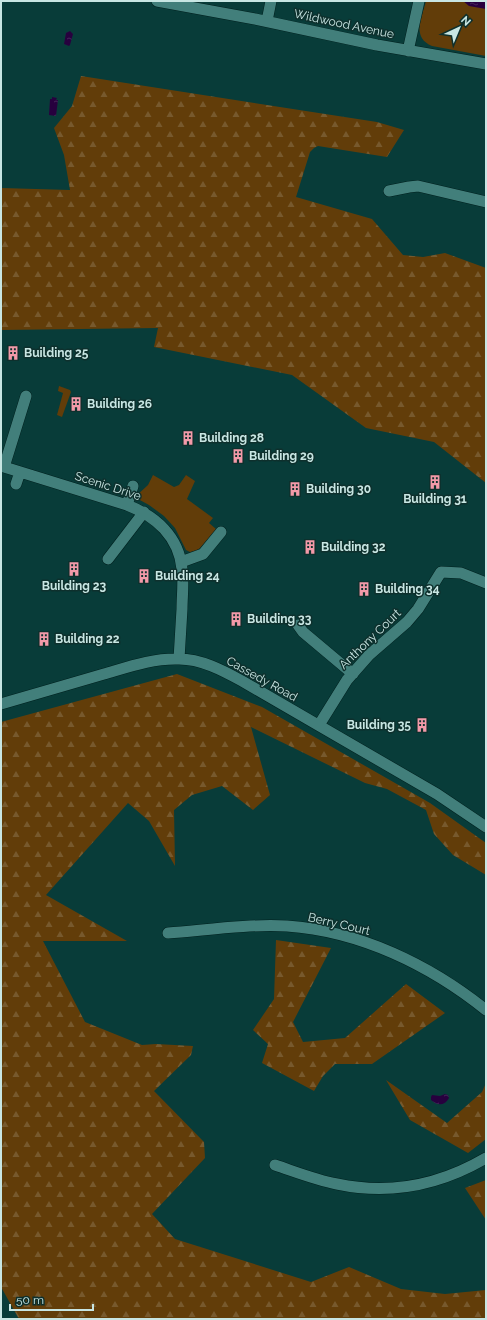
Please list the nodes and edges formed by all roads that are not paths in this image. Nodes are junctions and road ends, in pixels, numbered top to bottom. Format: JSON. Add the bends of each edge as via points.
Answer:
{"nodes":[{"id":1,"x":157,"y":1,"type":"edge"},
{"id":2,"x":271,"y":1,"type":"edge"},
{"id":3,"x":419,"y":1,"type":"edge"},
{"id":4,"x":267,"y":21,"type":"junction"},
{"id":5,"x":408,"y":51,"type":"junction"},
{"id":6,"x":486,"y":64,"type":"edge"},
{"id":7,"x":389,"y":192,"type":"dead end"},
{"id":8,"x":486,"y":202,"type":"edge"},
{"id":9,"x":26,"y":396,"type":"dead end"},
{"id":10,"x":2,"y":466,"type":"edge"},
{"id":11,"x":20,"y":472,"type":"junction"},
{"id":12,"x":16,"y":484,"type":"dead end"},
{"id":13,"x":133,"y":486,"type":"dead end"},
{"id":14,"x":128,"y":505,"type":"junction"},
{"id":15,"x":144,"y":512,"type":"junction"},
{"id":16,"x":221,"y":532,"type":"dead end"},
{"id":17,"x":108,"y":559,"type":"dead end"},
{"id":18,"x":181,"y":562,"type":"junction"},
{"id":19,"x":486,"y":583,"type":"edge"},
{"id":20,"x":298,"y":625,"type":"dead end"},
{"id":21,"x":179,"y":659,"type":"junction"},
{"id":22,"x":353,"y":674,"type":"junction"},
{"id":23,"x":1,"y":704,"type":"edge"},
{"id":24,"x":319,"y":726,"type":"junction"},
{"id":25,"x":486,"y":827,"type":"edge"},
{"id":26,"x":168,"y":933,"type":"dead end"},
{"id":27,"x":486,"y":1010,"type":"edge"},
{"id":28,"x":486,"y":1158,"type":"edge"},
{"id":29,"x":276,"y":1165,"type":"dead end"}],
"edges":[{"from":1,"to":4,"type":"street","name":"Wildwood Avenue"},
{"from":2,"to":4,"type":"street"},
{"from":3,"to":5,"type":"street"},
{"from":4,"to":5,"type":"street","name":"Wildwood Avenue"},
{"from":5,"to":6,"type":"street","name":"Wildwood Avenue"},
{"from":7,"to":8,"type":"street","via":[[418,186]]},
{"from":9,"to":10,"type":"street"},
{"from":10,"to":11,"type":"street","name":"Scenic Drive"},
{"from":11,"to":12,"type":"street"},
{"from":11,"to":14,"type":"street","name":"Scenic Drive","via":[[51,486]]},
{"from":13,"to":14,"type":"street"},
{"from":14,"to":15,"type":"street","name":"Scenic Drive"},
{"from":15,"to":17,"type":"street"},
{"from":15,"to":18,"type":"street","name":"Scenic Drive","via":[[170,535]]},
{"from":16,"to":18,"type":"street","via":[[203,554]]},
{"from":18,"to":21,"type":"street","name":"Scenic Drive","via":[[183,587]]},
{"from":19,"to":22,"type":"street","name":"Anthony Court","via":[[461,573],[441,572],[407,622]]},
{"from":20,"to":22,"type":"street"},
{"from":21,"to":23,"type":"street","name":"Cassedy Road","via":[[145,663]]},
{"from":21,"to":24,"type":"street","name":"Cassedy Road","via":[[222,670]]},
{"from":22,"to":24,"type":"street","name":"Anthony Court","via":[[342,686]]},
{"from":24,"to":25,"type":"street","name":"Cassedy Road","via":[[437,794]]},
{"from":26,"to":27,"type":"street","name":"Berry Court","via":[[288,926],[345,937],[389,951],[418,965],[452,984]]},
{"from":28,"to":29,"type":"street","via":[[444,1178],[395,1189],[336,1184]]}]}
